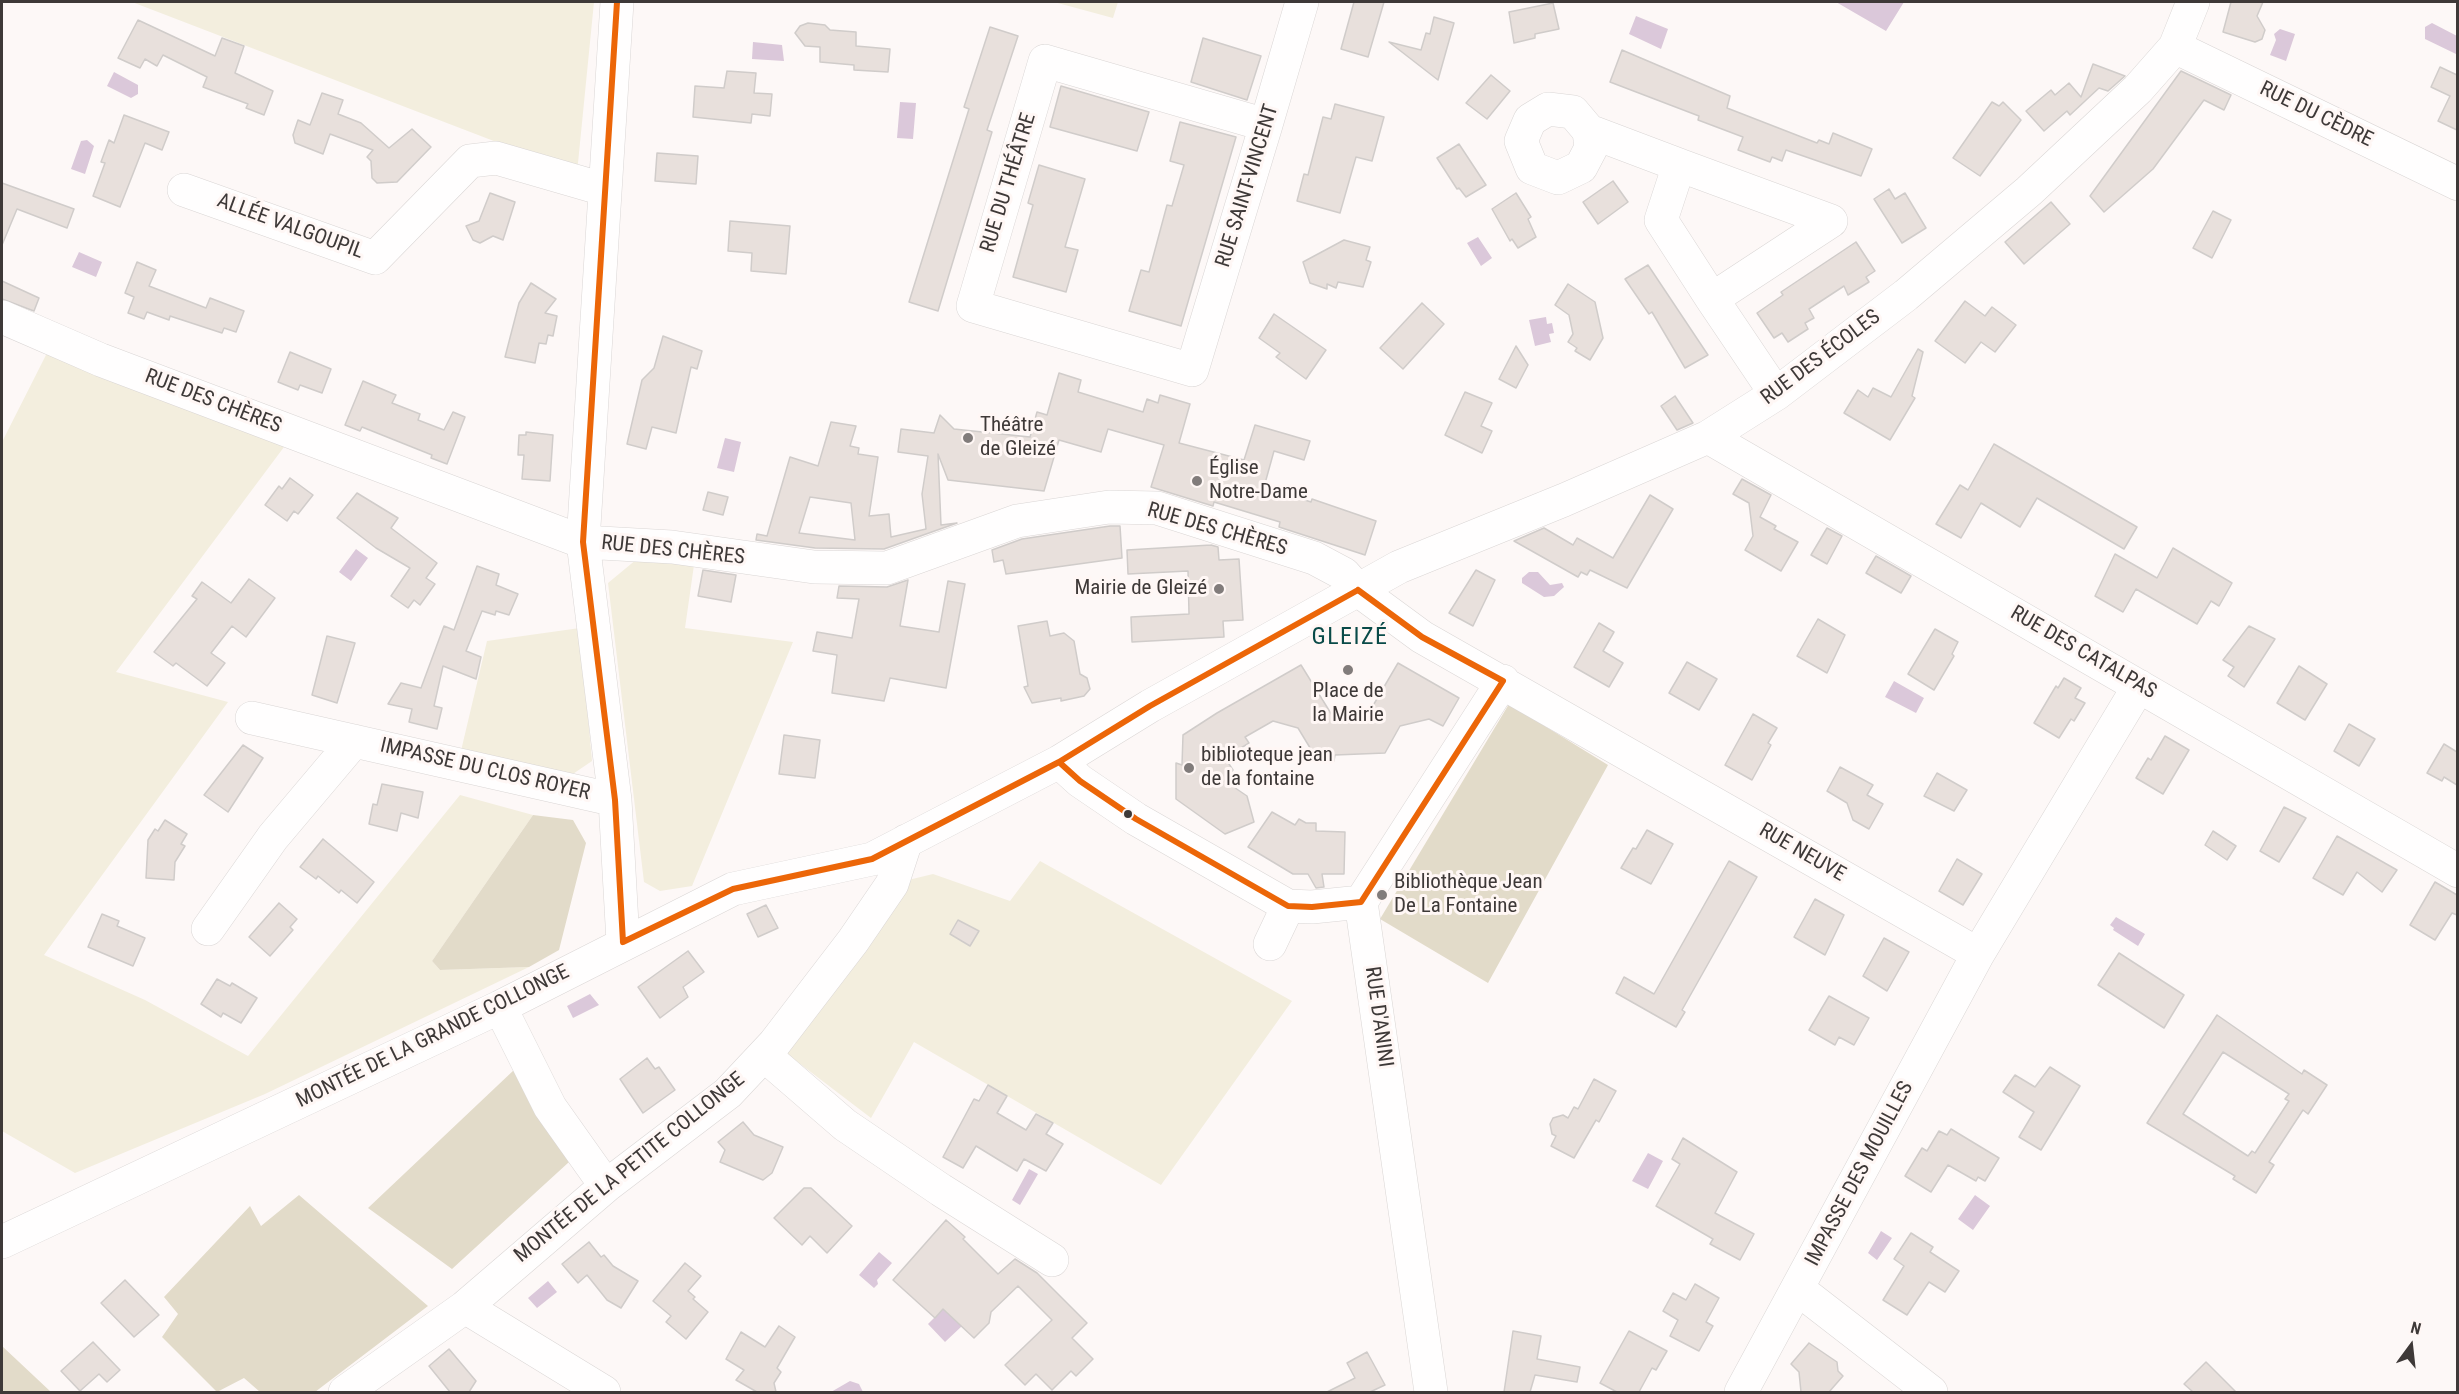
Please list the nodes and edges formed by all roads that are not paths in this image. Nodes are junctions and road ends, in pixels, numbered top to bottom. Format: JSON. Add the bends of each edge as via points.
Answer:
{"nodes":[{"id":1,"x":617,"y":2,"type":"edge"},
{"id":2,"x":1302,"y":2,"type":"edge"},
{"id":3,"x":2193,"y":2,"type":"edge"},
{"id":4,"x":2175,"y":46,"type":"junction"},
{"id":5,"x":1266,"y":125,"type":"junction"},
{"id":6,"x":1589,"y":131,"type":"dead end"},
{"id":7,"x":1679,"y":165,"type":"junction"},
{"id":8,"x":2457,"y":184,"type":"edge"},
{"id":9,"x":603,"y":189,"type":"junction"},
{"id":10,"x":184,"y":190,"type":"dead end"},
{"id":11,"x":1712,"y":299,"type":"junction"},
{"id":12,"x":2,"y":317,"type":"edge"},
{"id":13,"x":1192,"y":370,"type":"joint"},
{"id":14,"x":1776,"y":394,"type":"junction"},
{"id":15,"x":1708,"y":437,"type":"junction"},
{"id":16,"x":583,"y":542,"type":"junction"},
{"id":17,"x":1358,"y":590,"type":"junction"},
{"id":18,"x":1503,"y":681,"type":"junction"},
{"id":19,"x":2139,"y":686,"type":"junction"},
{"id":20,"x":252,"y":718,"type":"dead end"},
{"id":21,"x":354,"y":741,"type":"junction"},
{"id":22,"x":1059,"y":762,"type":"junction"},
{"id":23,"x":615,"y":800,"type":"junction"},
{"id":24,"x":906,"y":842,"type":"junction"},
{"id":25,"x":2457,"y":871,"type":"edge"},
{"id":26,"x":1361,"y":902,"type":"junction"},
{"id":27,"x":1288,"y":906,"type":"junction"},
{"id":28,"x":208,"y":929,"type":"dead end"},
{"id":29,"x":623,"y":942,"type":"junction"},
{"id":30,"x":1270,"y":944,"type":"dead end"},
{"id":31,"x":1978,"y":954,"type":"junction"},
{"id":32,"x":500,"y":1007,"type":"junction"},
{"id":33,"x":765,"y":1055,"type":"junction"},
{"id":34,"x":606,"y":1186,"type":"junction"},
{"id":35,"x":2,"y":1242,"type":"edge"},
{"id":36,"x":1052,"y":1260,"type":"dead end"},
{"id":37,"x":1798,"y":1289,"type":"junction"},
{"id":38,"x":465,"y":1307,"type":"junction"},
{"id":39,"x":345,"y":1392,"type":"edge"},
{"id":40,"x":604,"y":1392,"type":"edge"},
{"id":41,"x":1431,"y":1392,"type":"edge"},
{"id":42,"x":1741,"y":1392,"type":"edge"},
{"id":43,"x":1931,"y":1392,"type":"edge"}],
"edges":[{"from":1,"to":9,"type":"street"},
{"from":2,"to":5,"type":"street","name":"RUE SAINT-VINCENT"},
{"from":3,"to":4,"type":"street","name":"RUE DES ÉCOLES"},
{"from":4,"to":8,"type":"street","name":"RUE DU CÈDRE"},
{"from":4,"to":14,"type":"street","name":"RUE DES ÉCOLES","via":[[2138,89],[2029,191],[1906,295]]},
{"from":5,"to":13,"type":"street","name":"RUE SAINT-VINCENT"},
{"from":5,"to":13,"type":"street","name":"RUE DU THÉÂTRE","via":[[1045,61],[973,306]]},
{"from":6,"to":7,"type":"street"},
{"from":7,"to":11,"type":"street","via":[[1660,220]]},
{"from":7,"to":11,"type":"street","via":[[1831,221]]},
{"from":9,"to":10,"type":"street","name":"ALLÉE VALGOUPIL","via":[[496,158],[470,162],[375,258]]},
{"from":9,"to":16,"type":"street"},
{"from":11,"to":14,"type":"street"},
{"from":12,"to":16,"type":"street","name":"RUE DES CHÈRES","via":[[102,360]]},
{"from":14,"to":15,"type":"street","name":"RUE DES ÉCOLES"},
{"from":15,"to":17,"type":"street","name":"RUE DES ÉCOLES","via":[[1399,567]]},
{"from":15,"to":19,"type":"street","name":"RUE DES CATALPAS"},
{"from":16,"to":17,"type":"street","name":"RUE DES CHÈRES","via":[[672,547],[814,567],[887,568],[1017,521],[1109,507],[1157,508],[1314,558],[1344,574]]},
{"from":16,"to":23,"type":"street"},
{"from":17,"to":18,"type":"street","name":"RUE NEUVE","via":[[1422,637]]},
{"from":17,"to":22,"type":"street","via":[[1150,706]]},
{"from":18,"to":26,"type":"street"},
{"from":18,"to":31,"type":"street","name":"RUE NEUVE"},
{"from":19,"to":25,"type":"street","name":"RUE DES CATALPAS"},
{"from":19,"to":31,"type":"street"},
{"from":20,"to":21,"type":"street","name":"IMPASSE DU CLOS ROYER"},
{"from":21,"to":23,"type":"street","name":"IMPASSE DU CLOS ROYER"},
{"from":21,"to":28,"type":"street","name":"IMPASSE DU CLOS ROYER","via":[[273,837]]},
{"from":22,"to":24,"type":"street"},
{"from":22,"to":27,"type":"street","via":[[1132,825]]},
{"from":23,"to":29,"type":"street"},
{"from":24,"to":29,"type":"street","name":"MONTÉE DE LA GRANDE COLLONGE","via":[[872,859],[733,889]]},
{"from":24,"to":33,"type":"street","name":"MONTÉE DE LA PETITE COLLONGE","via":[[892,884]]},
{"from":26,"to":27,"type":"street"},
{"from":26,"to":41,"type":"street","name":"RUE D'ANINI"},
{"from":27,"to":30,"type":"street"},
{"from":29,"to":32,"type":"street","name":"MONTÉE DE LA GRANDE COLLONGE"},
{"from":31,"to":37,"type":"street","name":"IMPASSE DES MOUILLES"},
{"from":32,"to":34,"type":"street","via":[[550,1107]]},
{"from":32,"to":35,"type":"street","name":"MONTÉE DE LA GRANDE COLLONGE"},
{"from":33,"to":34,"type":"street","name":"MONTÉE DE LA PETITE COLLONGE","via":[[728,1093]]},
{"from":33,"to":36,"type":"street","via":[[845,1125]]},
{"from":34,"to":38,"type":"street","name":"MONTÉE DE LA PETITE COLLONGE"},
{"from":37,"to":42,"type":"street","name":"IMPASSE DES MOUILLES"},
{"from":37,"to":43,"type":"street"},
{"from":38,"to":39,"type":"street","name":"MONTÉE DE LA PETITE COLLONGE"},
{"from":38,"to":40,"type":"street"}]}
